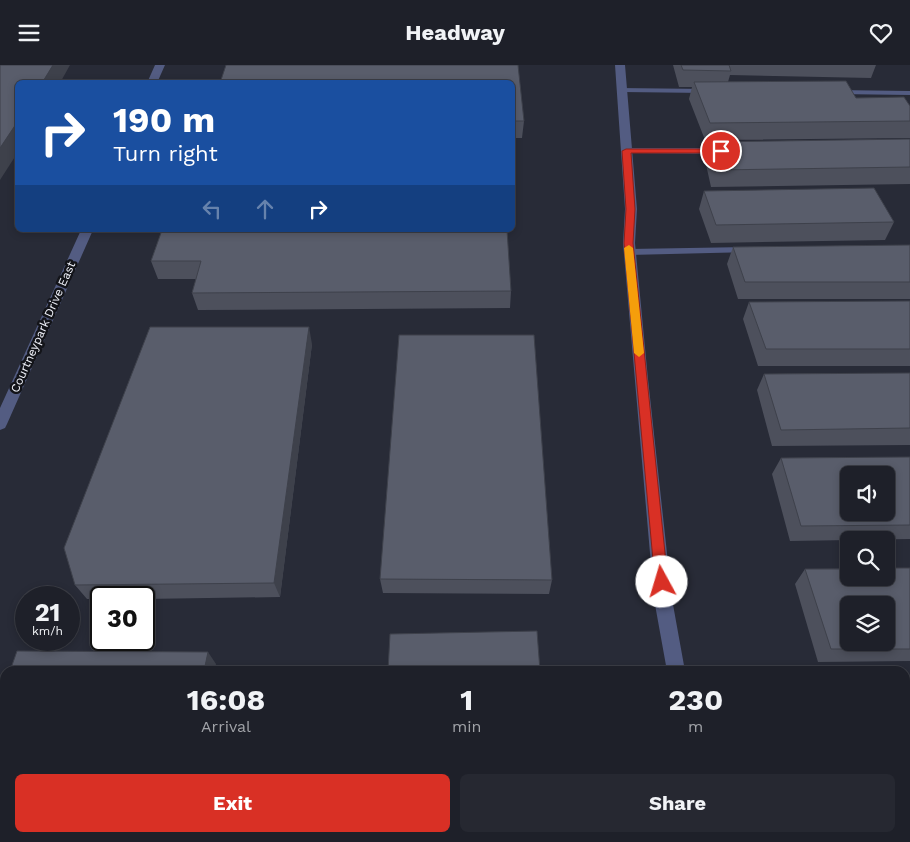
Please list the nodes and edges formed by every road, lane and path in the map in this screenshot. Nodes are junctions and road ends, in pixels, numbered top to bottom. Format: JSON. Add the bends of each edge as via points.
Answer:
{"nodes":[{"id":1,"x":160,"y":65,"type":"edge"},
{"id":2,"x":620,"y":65,"type":"edge"},
{"id":3,"x":153,"y":80,"type":"edge"},
{"id":4,"x":622,"y":90,"type":"junction"},
{"id":5,"x":721,"y":91,"type":"edge"},
{"id":6,"x":830,"y":92,"type":"edge"},
{"id":7,"x":910,"y":93,"type":"edge"},
{"id":8,"x":626,"y":151,"type":"junction"},
{"id":9,"x":734,"y":151,"type":"edge"},
{"id":10,"x":86,"y":232,"type":"edge"},
{"id":11,"x":755,"y":250,"type":"edge"},
{"id":12,"x":629,"y":252,"type":"junction"},
{"id":13,"x":0,"y":423,"type":"edge"},
{"id":14,"x":675,"y":666,"type":"edge"}],
"edges":[{"from":1,"to":3,"type":"street"},
{"from":2,"to":4,"type":"street"},
{"from":4,"to":5,"type":"lane"},
{"from":4,"to":8,"type":"street"},
{"from":6,"to":7,"type":"lane"},
{"from":8,"to":9,"type":"lane"},
{"from":8,"to":12,"type":"street","via":[[631,209]]},
{"from":10,"to":13,"type":"street","name":"Courtneypark Drive East"},
{"from":11,"to":12,"type":"lane"},
{"from":12,"to":14,"type":"street","via":[[663,599]]}]}
